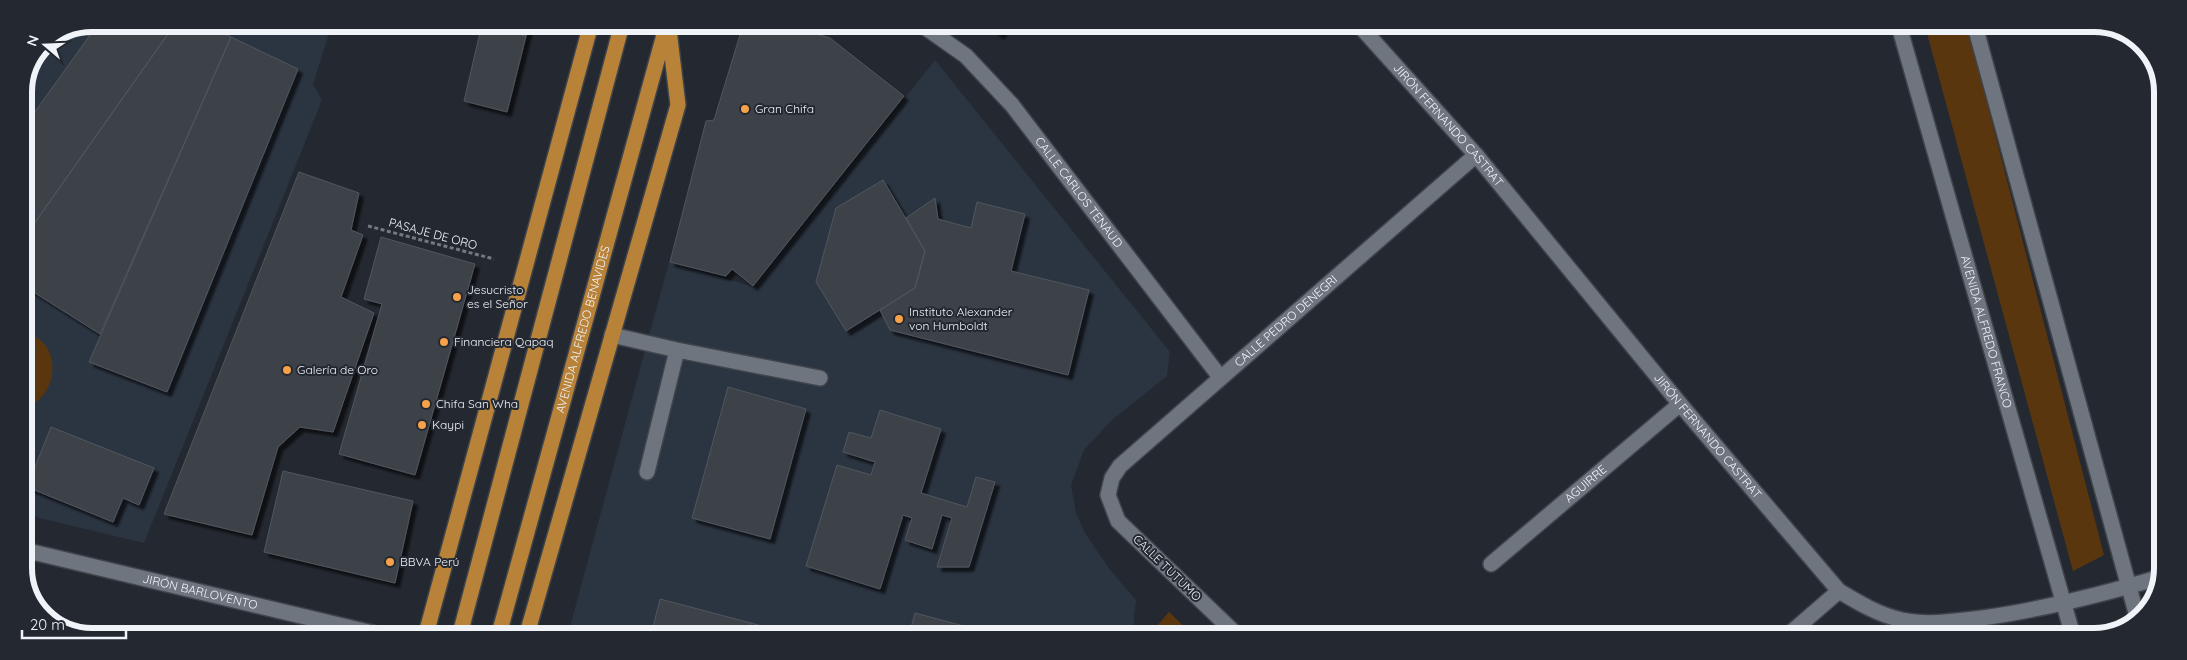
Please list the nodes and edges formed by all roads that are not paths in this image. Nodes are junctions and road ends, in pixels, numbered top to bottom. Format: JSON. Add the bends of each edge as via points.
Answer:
{"nodes":[{"id":1,"x":589,"y":32,"type":"edge"},
{"id":2,"x":620,"y":32,"type":"edge"},
{"id":3,"x":666,"y":32,"type":"edge"},
{"id":4,"x":669,"y":32,"type":"edge"},
{"id":5,"x":932,"y":32,"type":"edge"},
{"id":6,"x":1365,"y":32,"type":"edge"},
{"id":7,"x":1901,"y":32,"type":"edge"},
{"id":8,"x":1977,"y":32,"type":"edge"},
{"id":9,"x":1476,"y":155,"type":"junction"},
{"id":10,"x":612,"y":335,"type":"junction"},
{"id":11,"x":677,"y":350,"type":"junction"},
{"id":12,"x":1220,"y":377,"type":"junction"},
{"id":13,"x":820,"y":378,"type":"dead end"},
{"id":14,"x":1680,"y":404,"type":"junction"},
{"id":15,"x":647,"y":472,"type":"dead end"},
{"id":16,"x":1108,"y":494,"type":"joint"},
{"id":17,"x":33,"y":552,"type":"edge"},
{"id":18,"x":1491,"y":564,"type":"dead end"},
{"id":19,"x":2153,"y":579,"type":"edge"},
{"id":20,"x":2128,"y":587,"type":"junction"},
{"id":21,"x":1839,"y":591,"type":"junction"},
{"id":22,"x":2063,"y":603,"type":"junction"},
{"id":23,"x":2135,"y":611,"type":"edge"},
{"id":24,"x":352,"y":628,"type":"edge"},
{"id":25,"x":428,"y":628,"type":"edge"},
{"id":26,"x":462,"y":628,"type":"edge"},
{"id":27,"x":501,"y":628,"type":"edge"},
{"id":28,"x":530,"y":628,"type":"edge"},
{"id":29,"x":1230,"y":628,"type":"edge"},
{"id":30,"x":1796,"y":628,"type":"edge"},
{"id":31,"x":2070,"y":628,"type":"edge"}],
"edges":[{"from":1,"to":25,"type":"main road"},
{"from":2,"to":26,"type":"main road"},
{"from":3,"to":27,"type":"main road","name":"AVENIDA ALFREDO BENAVIDES"},
{"from":4,"to":10,"type":"main road","name":"AVENIDA ALFREDO BENAVIDES","via":[[678,105]]},
{"from":5,"to":12,"type":"street","name":"CALLE CARLOS TENAUD","via":[[966,56],[1012,104]]},
{"from":6,"to":9,"type":"street","name":"JIRÓN FERNANDO CASTRAT"},
{"from":7,"to":22,"type":"street","name":"AVENIDA ALFREDO FRANCO"},
{"from":8,"to":20,"type":"street"},
{"from":9,"to":12,"type":"street","name":"CALLE PEDRO DENEGRI"},
{"from":9,"to":14,"type":"street","name":"JIRÓN FERNANDO CASTRAT"},
{"from":10,"to":11,"type":"street"},
{"from":10,"to":28,"type":"main road","name":"AVENIDA ALFREDO BENAVIDES"},
{"from":11,"to":13,"type":"street"},
{"from":11,"to":15,"type":"street"},
{"from":12,"to":16,"type":"street","name":"CALLE PEDRO DENEGRI","via":[[1120,466],[1112,478]]},
{"from":14,"to":18,"type":"street","name":"AGUIRRE"},
{"from":14,"to":21,"type":"street","name":"JIRÓN FERNANDO CASTRAT"},
{"from":16,"to":29,"type":"street","name":"CALLE TUTUMO","via":[[1118,521]]},
{"from":17,"to":24,"type":"street","name":"JIRÓN BARLOVENTO"},
{"from":19,"to":20,"type":"street","name":"JIRÓN FERNANDO CASTRAT"},
{"from":20,"to":22,"type":"street","name":"JIRÓN FERNANDO CASTRAT"},
{"from":20,"to":23,"type":"street"},
{"from":21,"to":22,"type":"street","name":"JIRÓN FERNANDO CASTRAT","via":[[1869,609],[1922,623],[1999,616]]},
{"from":21,"to":30,"type":"street"},
{"from":22,"to":31,"type":"street","name":"AVENIDA ALFREDO FRANCO"}]}
